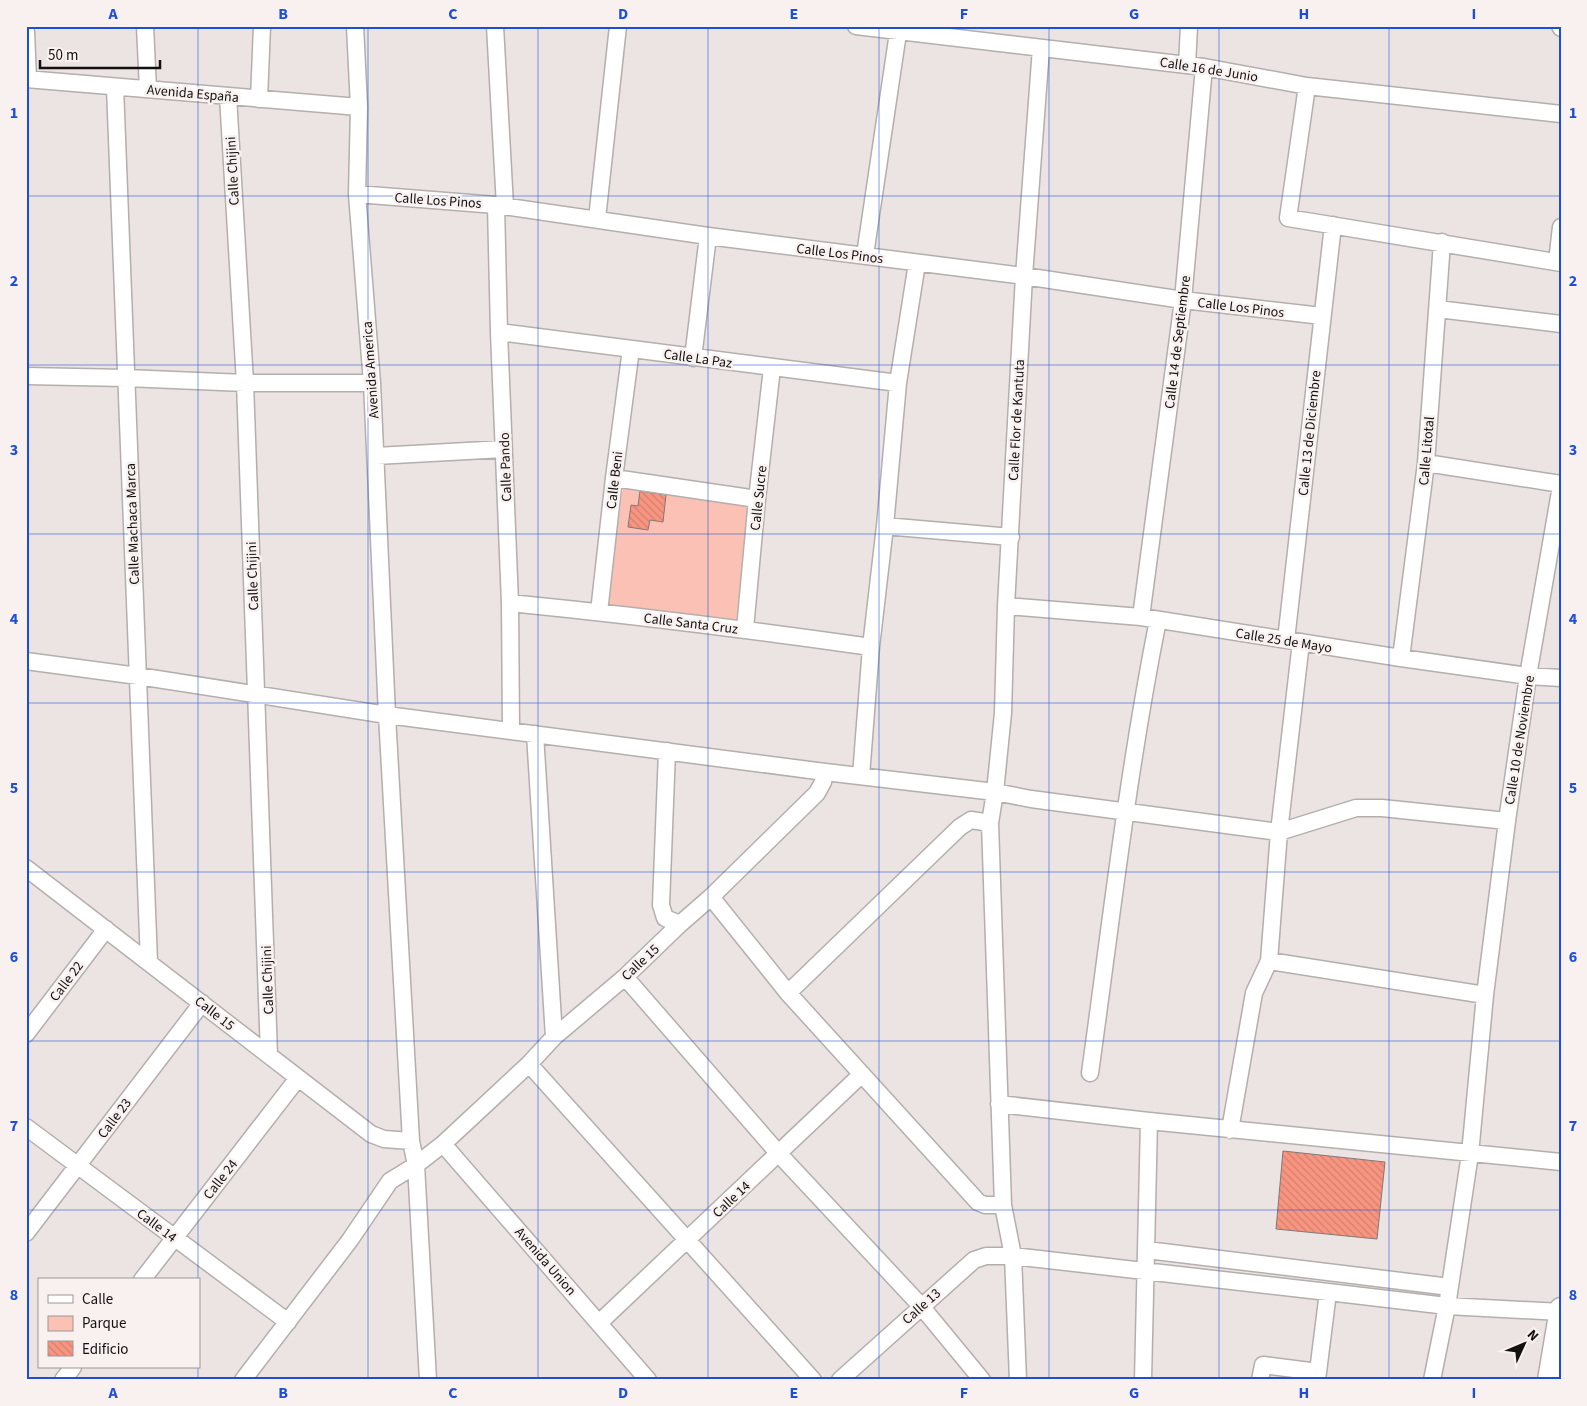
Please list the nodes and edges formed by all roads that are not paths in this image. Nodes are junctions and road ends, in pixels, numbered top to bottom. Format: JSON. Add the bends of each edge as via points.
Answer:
{"nodes":[{"id":1,"x":145,"y":26,"type":"edge"},
{"id":2,"x":262,"y":26,"type":"edge"},
{"id":3,"x":355,"y":26,"type":"edge"},
{"id":4,"x":495,"y":26,"type":"edge"},
{"id":5,"x":618,"y":26,"type":"edge"},
{"id":6,"x":856,"y":26,"type":"edge"},
{"id":7,"x":1189,"y":26,"type":"edge"},
{"id":8,"x":899,"y":29,"type":"edge"},
{"id":9,"x":26,"y":32,"type":"edge"},
{"id":10,"x":1042,"y":48,"type":"junction"},
{"id":11,"x":1187,"y":65,"type":"junction"},
{"id":12,"x":1204,"y":67,"type":"junction"},
{"id":13,"x":27,"y":79,"type":"edge"},
{"id":14,"x":115,"y":86,"type":"junction"},
{"id":15,"x":1307,"y":86,"type":"junction"},
{"id":16,"x":148,"y":89,"type":"junction"},
{"id":17,"x":228,"y":96,"type":"junction"},
{"id":18,"x":260,"y":99,"type":"junction"},
{"id":19,"x":359,"y":107,"type":"junction"},
{"id":20,"x":1561,"y":114,"type":"edge"},
{"id":21,"x":358,"y":194,"type":"junction"},
{"id":22,"x":500,"y":205,"type":"junction"},
{"id":23,"x":597,"y":219,"type":"junction"},
{"id":24,"x":1333,"y":225,"type":"junction"},
{"id":25,"x":1561,"y":227,"type":"edge"},
{"id":26,"x":708,"y":236,"type":"junction"},
{"id":27,"x":1442,"y":242,"type":"junction"},
{"id":28,"x":864,"y":255,"type":"junction"},
{"id":29,"x":917,"y":263,"type":"junction"},
{"id":30,"x":1559,"y":263,"type":"edge"},
{"id":31,"x":1024,"y":276,"type":"junction"},
{"id":32,"x":1183,"y":300,"type":"junction"},
{"id":33,"x":1438,"y":309,"type":"junction"},
{"id":34,"x":1322,"y":316,"type":"junction"},
{"id":35,"x":1561,"y":324,"type":"edge"},
{"id":36,"x":499,"y":332,"type":"junction"},
{"id":37,"x":631,"y":349,"type":"junction"},
{"id":38,"x":693,"y":358,"type":"junction"},
{"id":39,"x":772,"y":368,"type":"junction"},
{"id":40,"x":26,"y":376,"type":"edge"},
{"id":41,"x":126,"y":378,"type":"junction"},
{"id":42,"x":245,"y":383,"type":"junction"},
{"id":43,"x":372,"y":383,"type":"junction"},
{"id":44,"x":898,"y":383,"type":"junction"},
{"id":45,"x":504,"y":449,"type":"junction"},
{"id":46,"x":376,"y":456,"type":"junction"},
{"id":47,"x":1426,"y":463,"type":"junction"},
{"id":48,"x":614,"y":478,"type":"junction"},
{"id":49,"x":1561,"y":485,"type":"edge"},
{"id":50,"x":758,"y":500,"type":"junction"},
{"id":51,"x":885,"y":526,"type":"junction"},
{"id":52,"x":1010,"y":537,"type":"junction"},
{"id":53,"x":510,"y":603,"type":"junction"},
{"id":54,"x":1006,"y":606,"type":"junction"},
{"id":55,"x":598,"y":612,"type":"junction"},
{"id":56,"x":1149,"y":618,"type":"junction"},
{"id":57,"x":745,"y":629,"type":"junction"},
{"id":58,"x":1293,"y":641,"type":"junction"},
{"id":59,"x":871,"y":647,"type":"junction"},
{"id":60,"x":1401,"y":658,"type":"junction"},
{"id":61,"x":26,"y":661,"type":"edge"},
{"id":62,"x":138,"y":676,"type":"junction"},
{"id":63,"x":1528,"y":676,"type":"junction"},
{"id":64,"x":1561,"y":678,"type":"edge"},
{"id":65,"x":257,"y":695,"type":"junction"},
{"id":66,"x":387,"y":714,"type":"junction"},
{"id":67,"x":511,"y":730,"type":"junction"},
{"id":68,"x":536,"y":734,"type":"junction"},
{"id":69,"x":667,"y":751,"type":"junction"},
{"id":70,"x":825,"y":772,"type":"junction"},
{"id":71,"x":861,"y":776,"type":"junction"},
{"id":72,"x":995,"y":792,"type":"junction"},
{"id":73,"x":1125,"y":812,"type":"junction"},
{"id":74,"x":1507,"y":821,"type":"junction"},
{"id":75,"x":990,"y":823,"type":"junction"},
{"id":76,"x":1279,"y":832,"type":"junction"},
{"id":77,"x":26,"y":868,"type":"edge"},
{"id":78,"x":711,"y":897,"type":"junction"},
{"id":79,"x":680,"y":924,"type":"junction"},
{"id":80,"x":106,"y":929,"type":"junction"},
{"id":81,"x":1269,"y":961,"type":"junction"},
{"id":82,"x":149,"y":962,"type":"junction"},
{"id":83,"x":625,"y":977,"type":"junction"},
{"id":84,"x":788,"y":993,"type":"junction"},
{"id":85,"x":1485,"y":995,"type":"junction"},
{"id":86,"x":202,"y":1003,"type":"junction"},
{"id":87,"x":26,"y":1034,"type":"edge"},
{"id":88,"x":554,"y":1037,"type":"junction"},
{"id":89,"x":269,"y":1055,"type":"junction"},
{"id":90,"x":529,"y":1064,"type":"junction"},
{"id":91,"x":1090,"y":1073,"type":"dead end"},
{"id":92,"x":862,"y":1074,"type":"junction"},
{"id":93,"x":298,"y":1078,"type":"junction"},
{"id":94,"x":1000,"y":1104,"type":"junction"},
{"id":95,"x":1149,"y":1122,"type":"junction"},
{"id":96,"x":26,"y":1127,"type":"edge"},
{"id":97,"x":1230,"y":1130,"type":"junction"},
{"id":98,"x":411,"y":1141,"type":"junction"},
{"id":99,"x":443,"y":1144,"type":"junction"},
{"id":100,"x":779,"y":1154,"type":"junction"},
{"id":101,"x":1470,"y":1154,"type":"junction"},
{"id":102,"x":1561,"y":1162,"type":"edge"},
{"id":103,"x":416,"y":1164,"type":"junction"},
{"id":104,"x":78,"y":1166,"type":"junction"},
{"id":105,"x":1003,"y":1205,"type":"junction"},
{"id":106,"x":26,"y":1233,"type":"edge"},
{"id":107,"x":175,"y":1238,"type":"junction"},
{"id":108,"x":688,"y":1239,"type":"junction"},
{"id":109,"x":1147,"y":1250,"type":"junction"},
{"id":110,"x":1013,"y":1256,"type":"junction"},
{"id":111,"x":1147,"y":1271,"type":"junction"},
{"id":112,"x":144,"y":1278,"type":"edge"},
{"id":113,"x":1450,"y":1287,"type":"junction"},
{"id":114,"x":1328,"y":1292,"type":"junction"},
{"id":115,"x":921,"y":1306,"type":"junction"},
{"id":116,"x":1447,"y":1306,"type":"junction"},
{"id":117,"x":1561,"y":1311,"type":"edge"},
{"id":118,"x":288,"y":1322,"type":"junction"},
{"id":119,"x":599,"y":1323,"type":"junction"},
{"id":120,"x":72,"y":1368,"type":"edge"},
{"id":121,"x":1318,"y":1376,"type":"edge"},
{"id":122,"x":63,"y":1380,"type":"edge"},
{"id":123,"x":242,"y":1380,"type":"edge"},
{"id":124,"x":428,"y":1380,"type":"edge"},
{"id":125,"x":648,"y":1380,"type":"edge"},
{"id":126,"x":813,"y":1380,"type":"edge"},
{"id":127,"x":840,"y":1380,"type":"edge"},
{"id":128,"x":982,"y":1380,"type":"edge"},
{"id":129,"x":1018,"y":1380,"type":"edge"},
{"id":130,"x":1143,"y":1380,"type":"edge"},
{"id":131,"x":1260,"y":1380,"type":"edge"},
{"id":132,"x":1432,"y":1380,"type":"edge"},
{"id":133,"x":1550,"y":1380,"type":"edge"}],
"edges":[{"from":1,"to":16,"type":"street"},
{"from":2,"to":18,"type":"street"},
{"from":3,"to":19,"type":"street","name":"Avenida America"},
{"from":4,"to":22,"type":"street","name":"Calle Pando"},
{"from":5,"to":23,"type":"street"},
{"from":6,"to":8,"type":"street","name":"Calle 16 de Junio"},
{"from":7,"to":11,"type":"street"},
{"from":8,"to":10,"type":"street","name":"Calle 16 de Junio"},
{"from":8,"to":28,"type":"street"},
{"from":9,"to":13,"type":"street"},
{"from":10,"to":11,"type":"street","name":"Calle 16 de Junio"},
{"from":10,"to":31,"type":"street","name":"Calle Flor de Kantuta"},
{"from":11,"to":12,"type":"street","name":"Calle 16 de Junio"},
{"from":12,"to":15,"type":"street","name":"Calle 16 de Junio"},
{"from":12,"to":32,"type":"street","name":"Calle 14 de Septiembre"},
{"from":13,"to":14,"type":"street","name":"Avenida España"},
{"from":14,"to":16,"type":"street","name":"Avenida España"},
{"from":14,"to":41,"type":"street","name":"Calle Machaca Marca"},
{"from":15,"to":20,"type":"street","name":"Calle 16 de Junio"},
{"from":15,"to":24,"type":"street","via":[[1288,218]]},
{"from":16,"to":17,"type":"street","name":"Avenida España"},
{"from":17,"to":18,"type":"street","name":"Avenida España"},
{"from":17,"to":42,"type":"street","name":"Calle Chijini"},
{"from":18,"to":19,"type":"street","name":"Avenida España"},
{"from":19,"to":21,"type":"street","name":"Avenida America"},
{"from":21,"to":22,"type":"street","name":"Calle Los Pinos"},
{"from":21,"to":43,"type":"street","name":"Avenida America"},
{"from":22,"to":23,"type":"street","name":"Calle Los Pinos"},
{"from":22,"to":36,"type":"street","name":"Calle Pando"},
{"from":23,"to":26,"type":"street","name":"Calle Los Pinos"},
{"from":24,"to":27,"type":"street"},
{"from":24,"to":34,"type":"street","name":"Calle 13 de Diciembre"},
{"from":25,"to":30,"type":"street"},
{"from":26,"to":28,"type":"street","name":"Calle Los Pinos"},
{"from":26,"to":38,"type":"street"},
{"from":27,"to":30,"type":"street"},
{"from":27,"to":33,"type":"street","name":"Calle Litotal"},
{"from":28,"to":29,"type":"street","name":"Calle Los Pinos"},
{"from":29,"to":31,"type":"street","name":"Calle Los Pinos"},
{"from":29,"to":44,"type":"street"},
{"from":31,"to":32,"type":"street","name":"Calle Los Pinos"},
{"from":31,"to":52,"type":"street","name":"Calle Flor de Kantuta"},
{"from":32,"to":34,"type":"street","name":"Calle Los Pinos"},
{"from":32,"to":56,"type":"street","name":"Calle 14 de Septiembre"},
{"from":33,"to":35,"type":"street"},
{"from":33,"to":47,"type":"street","name":"Calle Litotal"},
{"from":34,"to":58,"type":"street","name":"Calle 13 de Diciembre"},
{"from":36,"to":37,"type":"street","name":"Calle La Paz"},
{"from":36,"to":45,"type":"street","name":"Calle Pando"},
{"from":37,"to":38,"type":"street","name":"Calle La Paz"},
{"from":37,"to":48,"type":"street","name":"Calle Beni"},
{"from":38,"to":39,"type":"street","name":"Calle La Paz"},
{"from":39,"to":44,"type":"street","name":"Calle La Paz"},
{"from":39,"to":50,"type":"street","name":"Calle Sucre"},
{"from":40,"to":41,"type":"street"},
{"from":41,"to":42,"type":"street"},
{"from":41,"to":62,"type":"street","name":"Calle Machaca Marca"},
{"from":42,"to":43,"type":"street"},
{"from":42,"to":65,"type":"street","name":"Calle Chijini"},
{"from":43,"to":46,"type":"street","name":"Avenida America"},
{"from":44,"to":51,"type":"street"},
{"from":45,"to":46,"type":"street"},
{"from":45,"to":53,"type":"street","name":"Calle Pando"},
{"from":46,"to":66,"type":"street","name":"Avenida America"},
{"from":47,"to":49,"type":"street"},
{"from":47,"to":60,"type":"street","name":"Calle Litotal"},
{"from":48,"to":50,"type":"street"},
{"from":48,"to":55,"type":"street","name":"Calle Beni"},
{"from":49,"to":63,"type":"street","name":"Calle 10 de Noviembre"},
{"from":50,"to":57,"type":"street","name":"Calle Sucre"},
{"from":51,"to":52,"type":"street"},
{"from":51,"to":59,"type":"street"},
{"from":52,"to":54,"type":"street","name":"Calle Flor de Kantuta"},
{"from":53,"to":55,"type":"street","name":"Calle Santa Cruz"},
{"from":53,"to":67,"type":"street","name":"Calle Pando"},
{"from":54,"to":56,"type":"street","name":"Calle 25 de Mayo"},
{"from":54,"to":72,"type":"street","name":"Calle Flor de Kantuta","via":[[1003,713]]},
{"from":55,"to":57,"type":"street","name":"Calle Santa Cruz"},
{"from":56,"to":58,"type":"street","name":"Calle 25 de Mayo"},
{"from":56,"to":73,"type":"street","name":"Calle 14 de Septiembre","via":[[1148,668]]},
{"from":57,"to":59,"type":"street","name":"Calle Santa Cruz"},
{"from":58,"to":60,"type":"street","name":"Calle 25 de Mayo"},
{"from":58,"to":76,"type":"street","name":"Calle 13 de Diciembre"},
{"from":59,"to":71,"type":"street"},
{"from":60,"to":63,"type":"street","name":"Calle 25 de Mayo"},
{"from":61,"to":62,"type":"street"},
{"from":62,"to":65,"type":"street"},
{"from":62,"to":82,"type":"street","name":"Calle Machaca Marca"},
{"from":63,"to":64,"type":"street","name":"Calle 25 de Mayo"},
{"from":63,"to":74,"type":"street","name":"Calle 10 de Noviembre"},
{"from":65,"to":66,"type":"street"},
{"from":65,"to":89,"type":"street","name":"Calle Chijini"},
{"from":66,"to":67,"type":"street"},
{"from":66,"to":98,"type":"street","name":"Avenida America"},
{"from":67,"to":68,"type":"street"},
{"from":68,"to":69,"type":"street"},
{"from":68,"to":88,"type":"street"},
{"from":69,"to":70,"type":"street"},
{"from":69,"to":79,"type":"street","via":[[661,905],[666,918]]},
{"from":70,"to":71,"type":"street"},
{"from":70,"to":78,"type":"street","name":"Calle 15","via":[[817,793]]},
{"from":71,"to":72,"type":"street"},
{"from":72,"to":73,"type":"street"},
{"from":72,"to":75,"type":"street","name":"Calle Flor de Kantuta"},
{"from":73,"to":76,"type":"street"},
{"from":73,"to":91,"type":"street","name":"Calle 14 de Septiembre"},
{"from":74,"to":76,"type":"street","via":[[1356,808]]},
{"from":74,"to":85,"type":"street","name":"Calle 10 de Noviembre"},
{"from":75,"to":84,"type":"street","via":[[971,820],[960,827]]},
{"from":75,"to":94,"type":"street","name":"Calle Flor de Kantuta"},
{"from":76,"to":81,"type":"street","name":"Calle 13 de Diciembre"},
{"from":77,"to":80,"type":"street","name":"Calle 15"},
{"from":78,"to":79,"type":"street","name":"Calle 15"},
{"from":78,"to":84,"type":"street"},
{"from":79,"to":83,"type":"street","name":"Calle 15"},
{"from":80,"to":82,"type":"street","name":"Calle 15"},
{"from":80,"to":87,"type":"street","name":"Calle 22"},
{"from":81,"to":85,"type":"street"},
{"from":81,"to":97,"type":"street","via":[[1254,993]]},
{"from":82,"to":86,"type":"street","name":"Calle 15"},
{"from":83,"to":88,"type":"street","name":"Calle 15"},
{"from":83,"to":100,"type":"street"},
{"from":84,"to":92,"type":"street"},
{"from":85,"to":101,"type":"street","name":"Calle 10 de Noviembre"},
{"from":86,"to":89,"type":"street","name":"Calle 15"},
{"from":86,"to":104,"type":"street","name":"Calle 23"},
{"from":88,"to":90,"type":"street","name":"Calle 15"},
{"from":89,"to":93,"type":"street","name":"Calle 15"},
{"from":90,"to":99,"type":"street","name":"Calle 15"},
{"from":90,"to":108,"type":"street"},
{"from":92,"to":100,"type":"street","name":"Calle 14"},
{"from":92,"to":105,"type":"street","via":[[978,1202]]},
{"from":93,"to":98,"type":"street","name":"Calle 15","via":[[371,1134],[384,1139]]},
{"from":93,"to":107,"type":"street","name":"Calle 24"},
{"from":94,"to":95,"type":"street"},
{"from":94,"to":105,"type":"street","name":"Calle Flor de Kantuta"},
{"from":95,"to":97,"type":"street"},
{"from":95,"to":109,"type":"street"},
{"from":96,"to":104,"type":"street","name":"Calle 14"},
{"from":97,"to":101,"type":"street"},
{"from":98,"to":103,"type":"street","name":"Avenida America"},
{"from":99,"to":103,"type":"street","name":"Calle 15"},
{"from":99,"to":119,"type":"street","name":"Avenida Union"},
{"from":100,"to":108,"type":"street","name":"Calle 14"},
{"from":100,"to":115,"type":"street"},
{"from":101,"to":102,"type":"street"},
{"from":101,"to":113,"type":"street","name":"Calle 10 de Noviembre"},
{"from":103,"to":118,"type":"street","via":[[390,1181]]},
{"from":103,"to":124,"type":"street","name":"Avenida America"},
{"from":104,"to":106,"type":"street","name":"Calle 23"},
{"from":104,"to":107,"type":"street","name":"Calle 14"},
{"from":105,"to":110,"type":"street","name":"Calle Flor de Kantuta"},
{"from":107,"to":112,"type":"street","name":"Calle 24"},
{"from":107,"to":118,"type":"street","name":"Calle 14"},
{"from":108,"to":119,"type":"street","name":"Calle 14"},
{"from":108,"to":126,"type":"street"},
{"from":109,"to":111,"type":"street"},
{"from":109,"to":113,"type":"street"},
{"from":110,"to":111,"type":"street","name":"Calle 13"},
{"from":110,"to":115,"type":"street","name":"Calle 13","via":[[986,1256],[974,1260]]},
{"from":110,"to":129,"type":"street","name":"Calle Flor de Kantuta"},
{"from":111,"to":114,"type":"street","name":"Calle 13"},
{"from":111,"to":130,"type":"street"},
{"from":113,"to":116,"type":"street","name":"Calle 10 de Noviembre"},
{"from":114,"to":116,"type":"street","name":"Calle 13"},
{"from":114,"to":121,"type":"street"},
{"from":115,"to":127,"type":"street","name":"Calle 13"},
{"from":115,"to":128,"type":"street"},
{"from":116,"to":117,"type":"street","name":"Calle 13"},
{"from":116,"to":132,"type":"street","name":"Calle 10 de Noviembre"},
{"from":117,"to":133,"type":"street"},
{"from":118,"to":123,"type":"street"},
{"from":119,"to":125,"type":"street","name":"Avenida Union"},
{"from":120,"to":122,"type":"street"},
{"from":121,"to":131,"type":"street","via":[[1263,1365]]}]}
